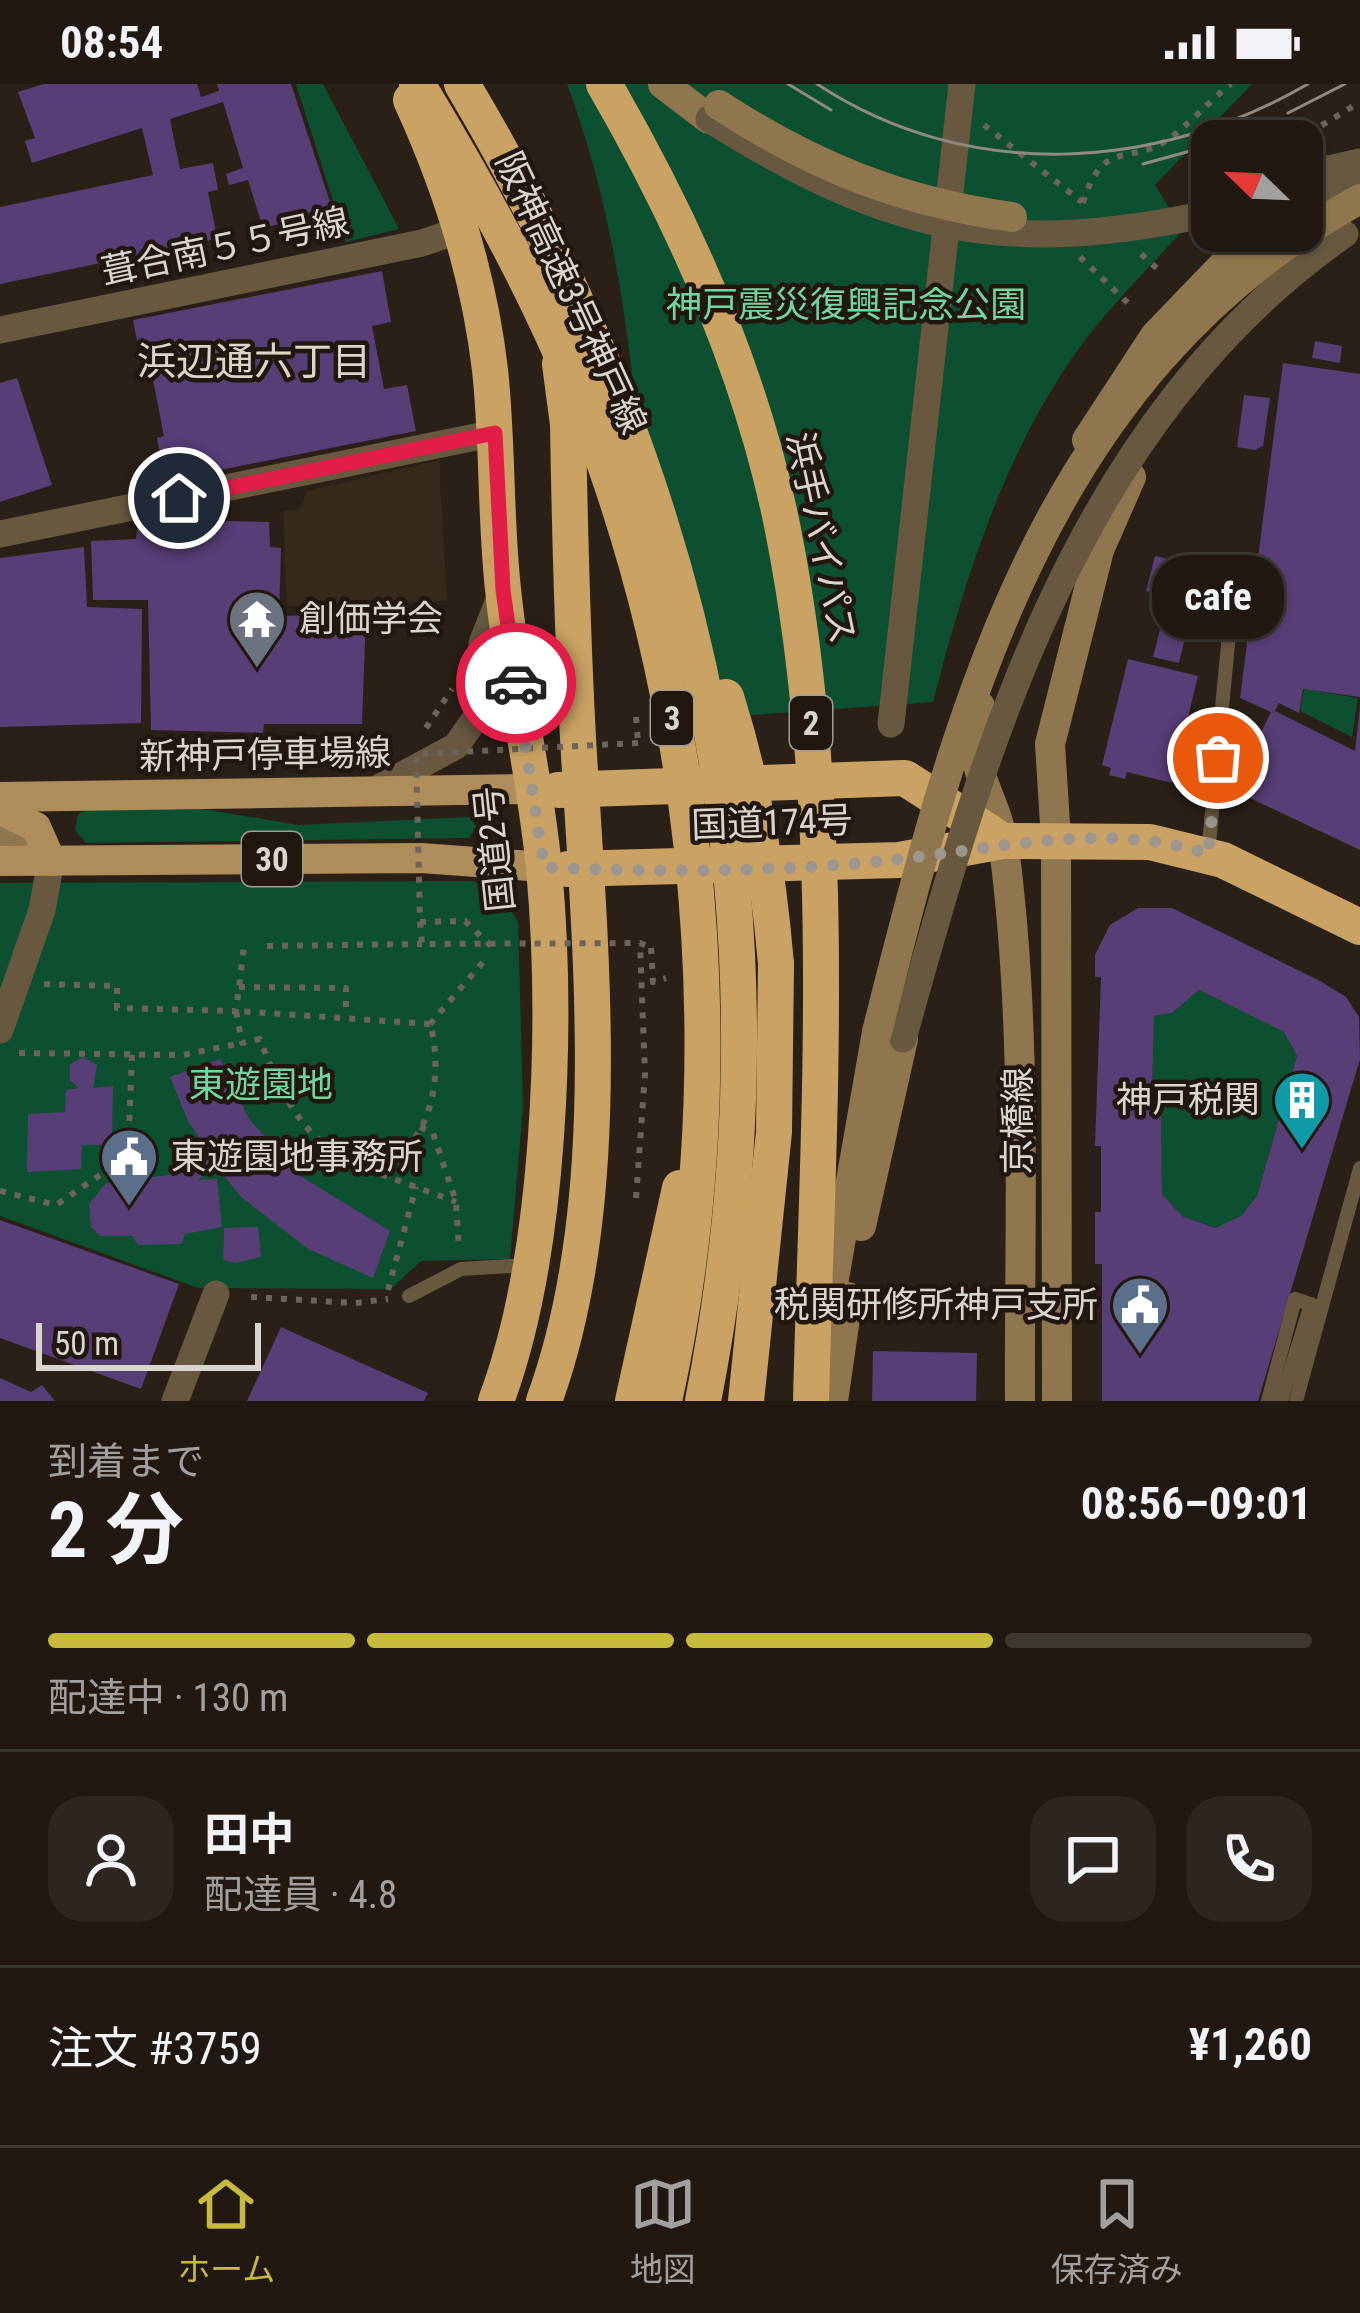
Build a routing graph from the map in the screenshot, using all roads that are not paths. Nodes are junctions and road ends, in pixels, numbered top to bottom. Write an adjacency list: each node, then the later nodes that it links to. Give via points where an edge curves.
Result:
1 (400, 84): 21 (highway, 国道2号)
2 (417, 84): 44 (highway, 阪神高速3号神戸線 / 3, bridge, via 513,252 609,475 670,704 692,857)
3 (464, 84): 28 (highway, 阪神高速3号神戸線 / 3, bridge, via 593,333); 31 (highway, via 500,151 554,318 568,424)
4 (604, 84): 59 (highway, 浜手バイパス / 2, bridge, via 694,254 744,388 782,526 806,667 822,945)
5 (620, 84): 59 (highway, 浜手バイパス / 2, via 705,251 755,384 795,524 819,666 835,942)
6 (663, 84): 9 (street)
7 (692, 84): 18 (street, bridge, via 762,133 859,182)
8 (961, 94): 29 (street)
9 (709, 119): 19 (street, bridge, via 852,197 960,228 1070,238)
10 (1360, 153): 13 (street)
11 (1360, 162): 12 (street, bridge)
12 (1323, 170)
13 (1323, 179)
14 (1360, 181): 15 (street)
15 (1323, 189)
16 (1191, 199): 18 (street, via 1067,220)
17 (1360, 199): 59 (street, bridge, via 1262,263 1141,380 1106,422 1019,578 969,705 901,937 859,1123)
18 (1012, 217)
19 (1191, 217)
20 (1360, 222): 37 (street, 京橋線, via 1320,247 1205,365 1127,484 1099,550 1050,744); 46 (street, bridge, via 1291,271 1214,344 1106,494 992,751)
21 (463, 229): 23 (street, 葺合南５５号線); 24 (highway, 国道2号)
22 (1234, 252): 36 (street, 京橋線, via 1116,390 1028,570 977,713 972,757)
23 (0, 329)
24 (495, 433): 25 (street); 27 (highway, 国道2号)
25 (0, 534)
26 (1234, 581): 38 (lane)
27 (503, 590): 30 (highway, 国道2号); 32 (street, via 482,644 475,719 456,746)
28 (685, 593): 57 (highway, 阪神高速3号神戸線 / 3, bridge, via 730,858 740,1020 731,1223); 58 (highway, 3, bridge, via 745,758 767,863 776,964 774,1132)
29 (890, 724)
30 (532, 789): 31 (highway, 国道174号); 32 (main road, 新神戸停車場線 / 30); 41 (highway, 国道2号)
31 (581, 791): 36 (highway, 国道174号, via 904,778); 42 (highway)
32 (369, 793): 33 (main road, 新神戸停車場線 / 30)
33 (0, 797)
34 (0, 810): 40 (main road, via 36,827)
35 (0, 837): 40 (street)
36 (1003, 841): 37 (highway, 国道174号); 42 (highway, 国道174号, via 899,860); 61 (street, 京橋線, via 1018,990)
37 (1056, 841): 38 (highway, 国道174号, via 1150,842); 62 (street, 京橋線)
38 (1208, 854): 43 (highway, 国道174号)
39 (0, 861): 40 (main road, 30)
40 (44, 861): 41 (main road, 30, via 422,858); 45 (street, via 42,910)
41 (544, 867): 42 (highway, 国道174号); 48 (highway, 国道2号, via 547,1102)
42 (590, 870): 54 (highway, via 589,1127 578,1277)
43 (1360, 927)
44 (682, 961): 55 (highway, 3, bridge, via 676,1214); 56 (highway, 阪神高速3号神戸線 / 3, bridge, via 698,1176)
45 (0, 1030)
46 (903, 1039): 60 (street)
47 (1360, 1168): 51 (lane)
48 (527, 1265): 50 (lane, via 461,1268); 53 (highway, 国道2号)
49 (216, 1294): 52 (street)
50 (410, 1296)
51 (1315, 1305): 63 (lane, via 1295,1299); 64 (lane); 65 (lane)
52 (175, 1401)
53 (496, 1401)
54 (544, 1401)
55 (633, 1401)
56 (664, 1401)
57 (703, 1401)
58 (746, 1401)
59 (816, 1401)
60 (833, 1401)
61 (1020, 1401)
62 (1058, 1401)
63 (1268, 1401)
64 (1280, 1401)
65 (1296, 1401)

